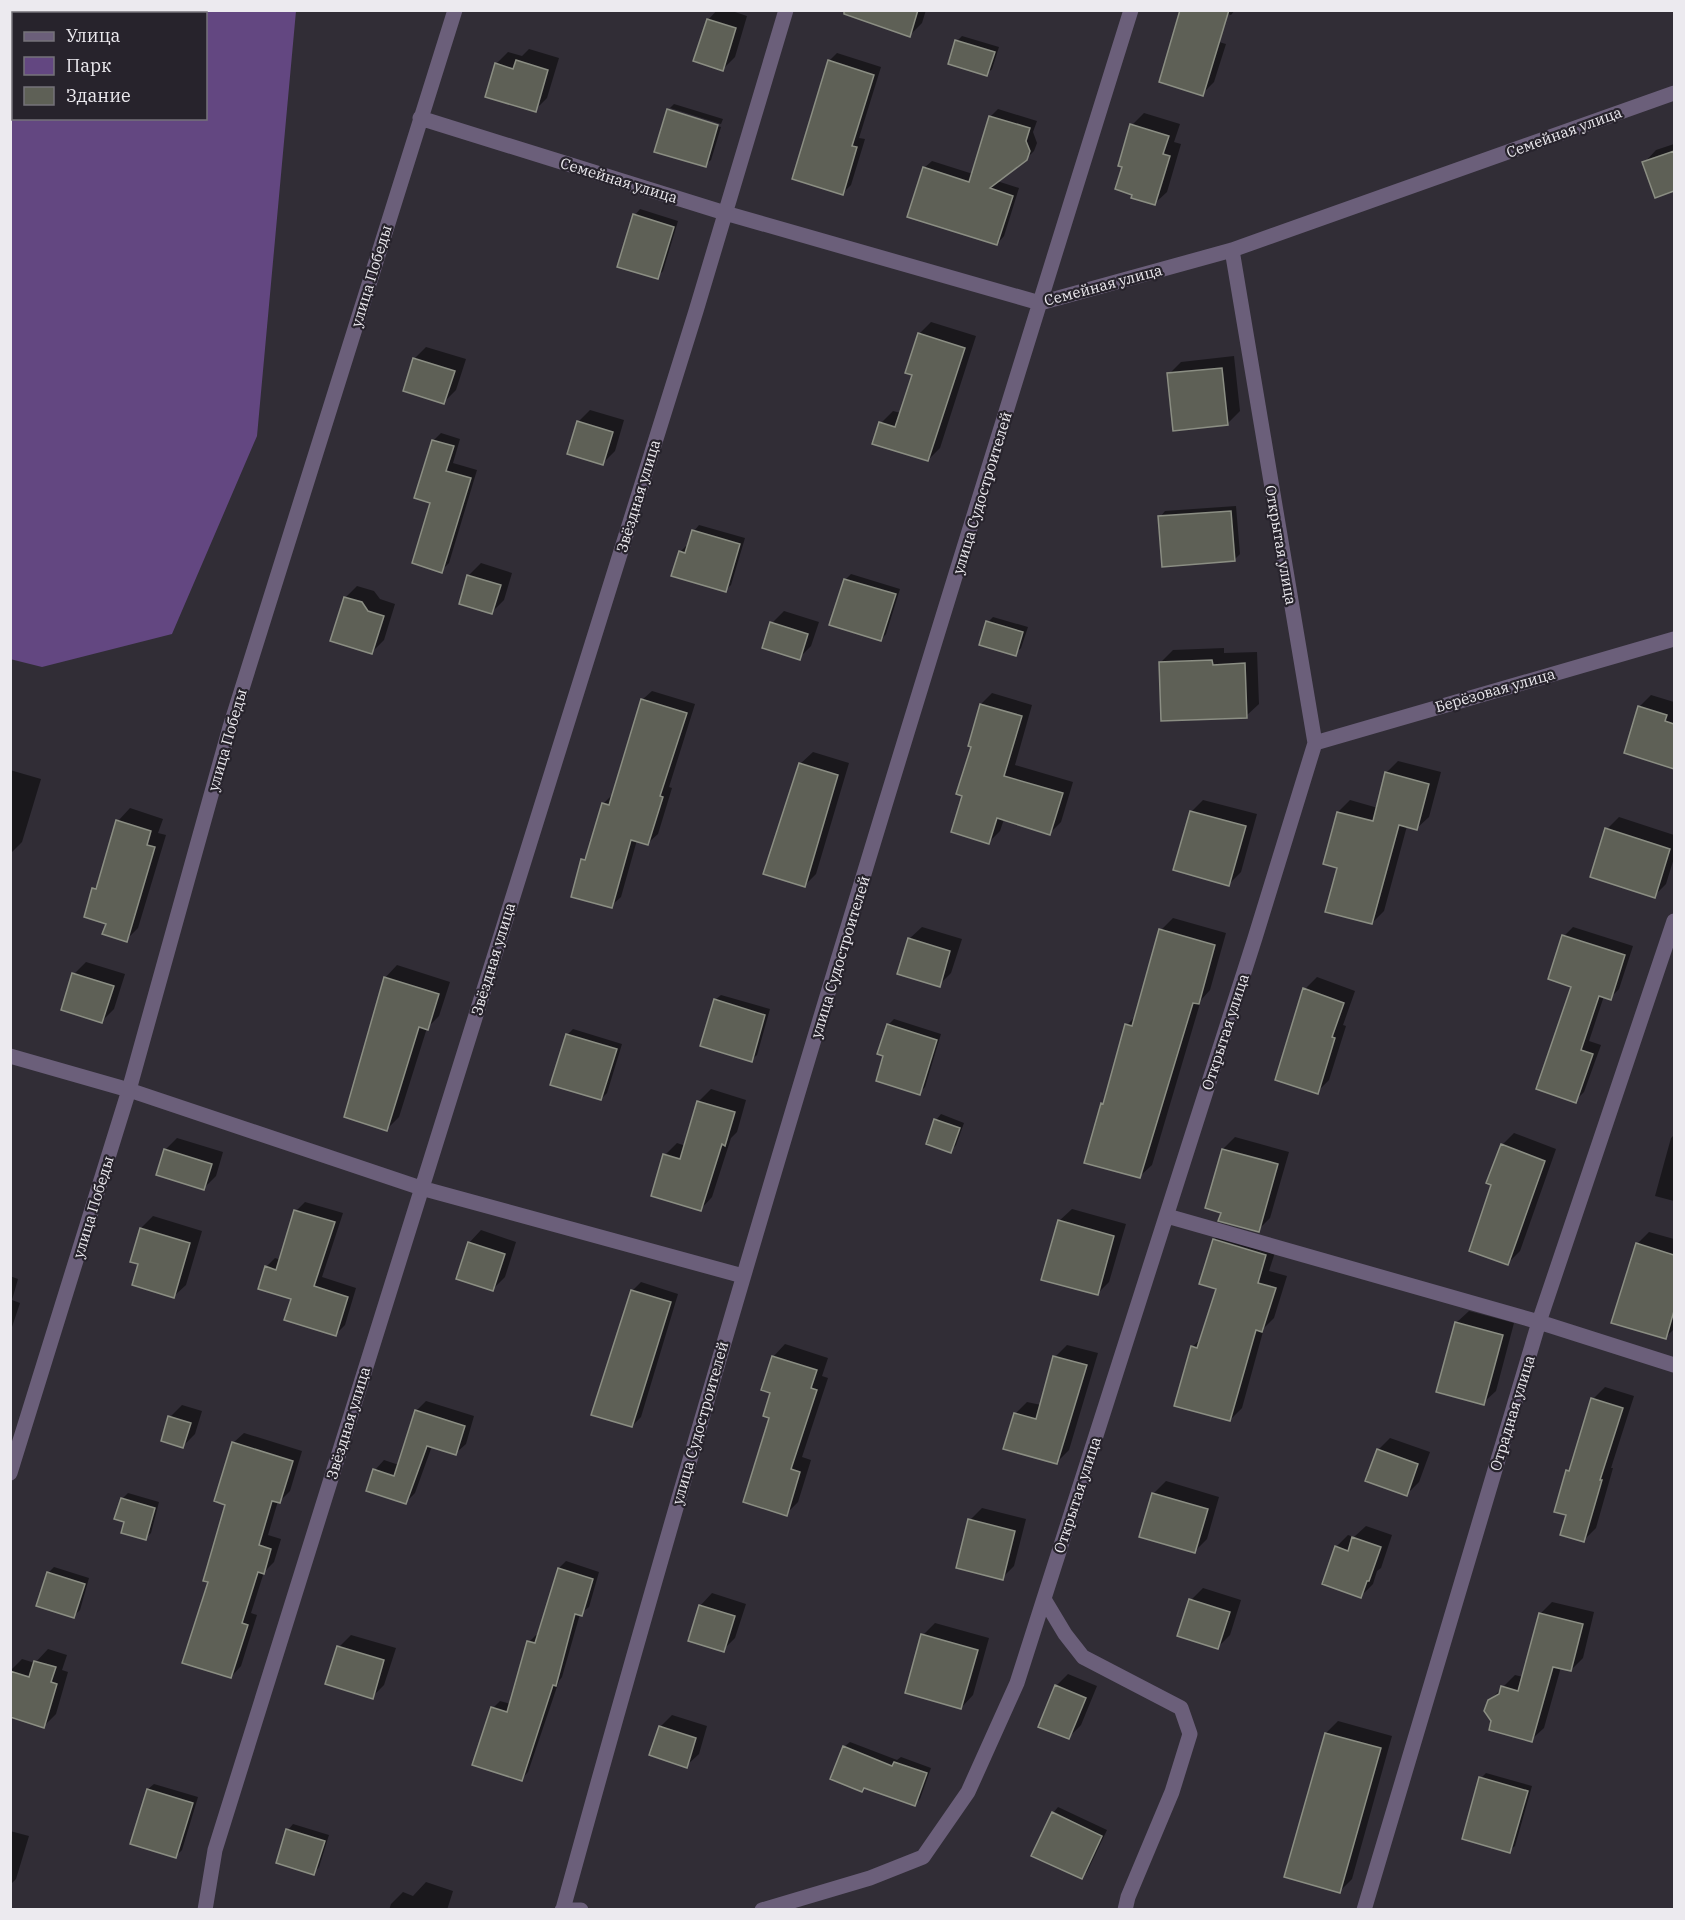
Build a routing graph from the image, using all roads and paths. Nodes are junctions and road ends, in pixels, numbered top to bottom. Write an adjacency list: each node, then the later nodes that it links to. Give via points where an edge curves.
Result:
1 (455, 10): 5 (street, улица Победы)
2 (786, 10): 6 (street, Звёздная улица)
3 (1131, 10): 8 (street, улица Судостроителей)
4 (1674, 93): 7 (street, Семейная улица)
5 (420, 118): 6 (street, Семейная улица); 13 (street, улица Победы, via 230,727)
6 (725, 213): 8 (street, Семейная улица); 14 (street, Звёздная улица)
7 (1232, 250): 8 (street, Семейная улица); 10 (street, Открытая улица)
8 (1040, 303): 16 (street, улица Судостроителей)
9 (1674, 639): 10 (street, Берёзовая улица)
10 (1315, 743): 15 (street, Открытая улица)
11 (1674, 921): 17 (street, Отрадная улица)
12 (10, 1056): 13 (street)
13 (129, 1090): 14 (street); 19 (street, улица Победы)
14 (421, 1188): 16 (street); 22 (street, Звёздная улица, via 219,1839)
15 (1167, 1216): 17 (street); 20 (street, Открытая улица)
16 (742, 1276): 21 (street, улица Судостроителей)
17 (1539, 1322): 18 (street); 26 (street, Отрадная улица)
18 (1674, 1365)
19 (10, 1473)
20 (1044, 1599): 24 (street, Открытая улица, via 1017,1683 968,1792 924,1857 870,1878); 25 (street, via 1083,1657 1181,1708 1190,1734 1172,1792)
21 (562, 1909): 23 (street)
22 (205, 1910)
23 (580, 1910)
24 (762, 1910)
25 (1125, 1910)
26 (1364, 1910)

